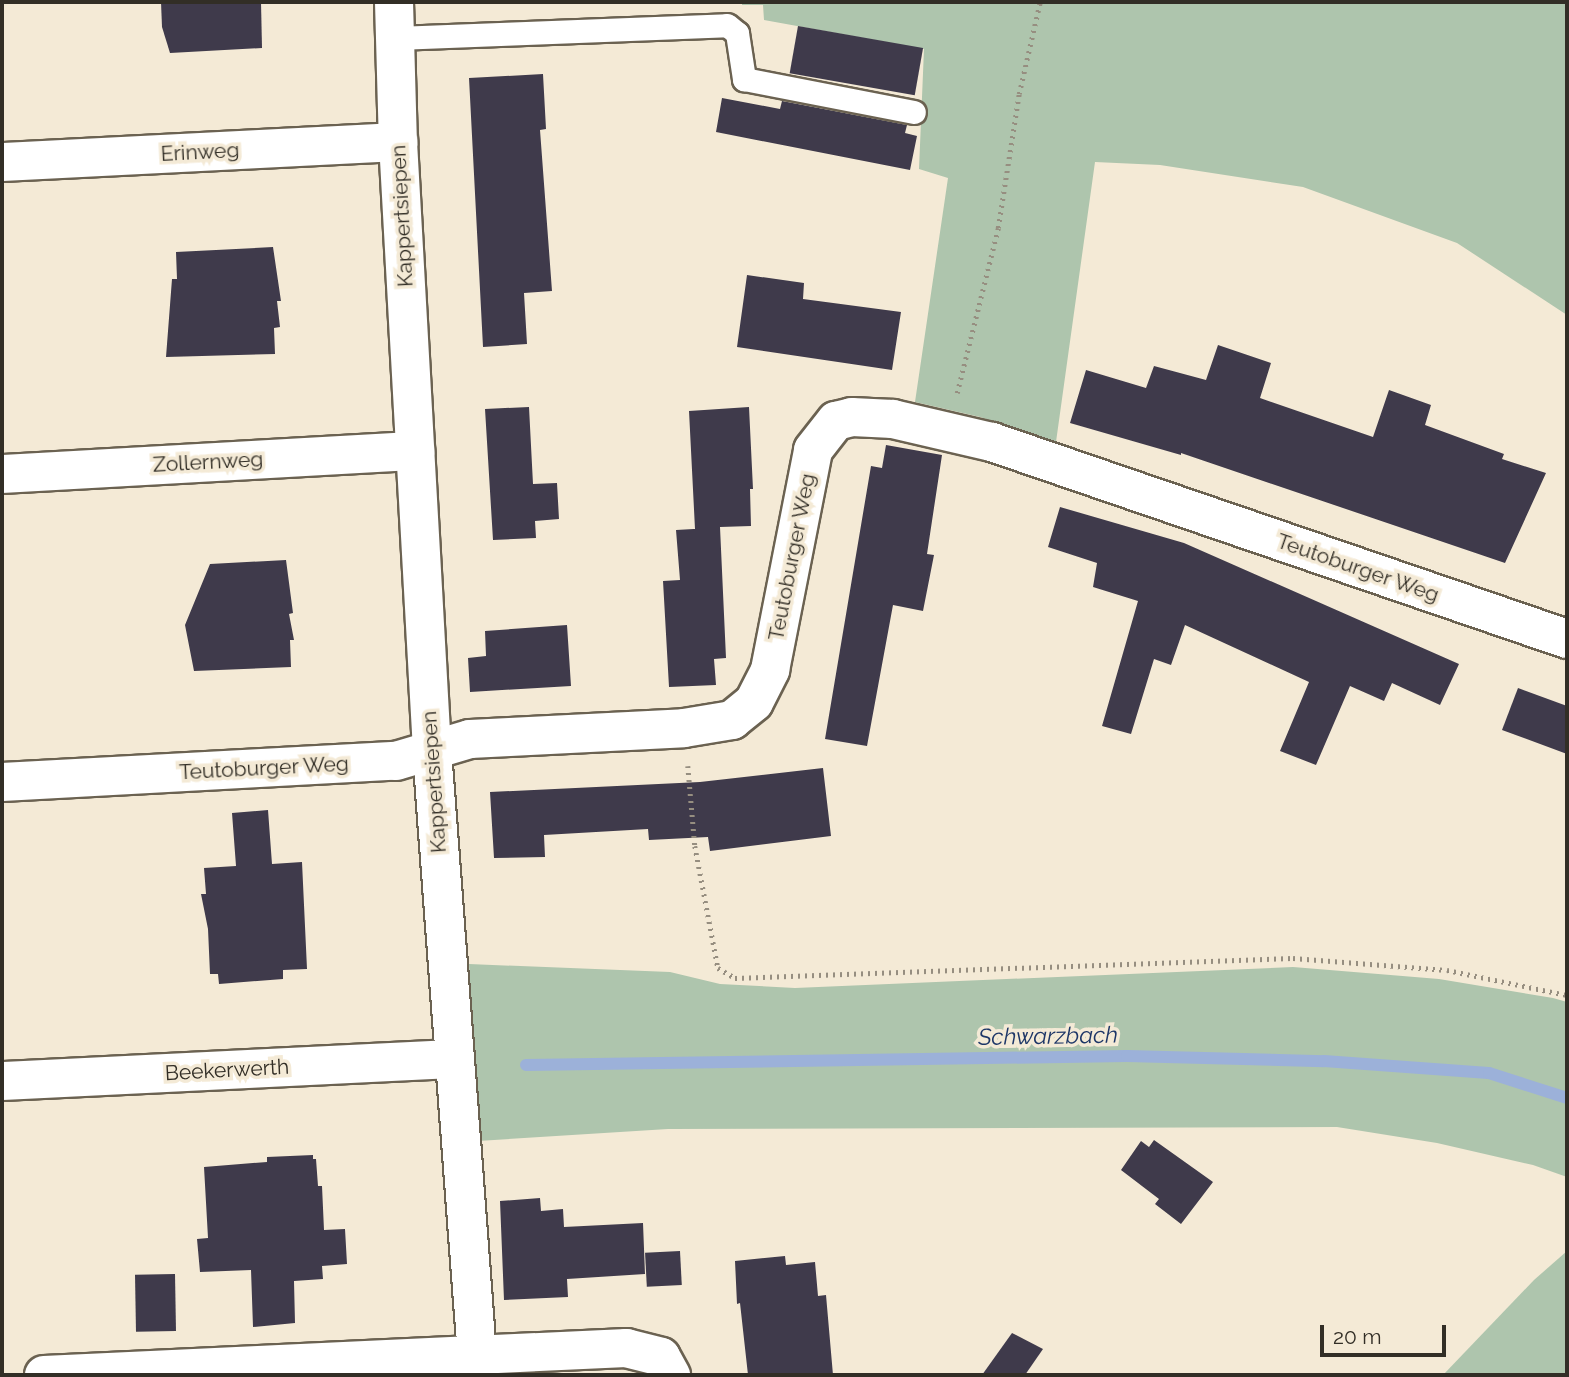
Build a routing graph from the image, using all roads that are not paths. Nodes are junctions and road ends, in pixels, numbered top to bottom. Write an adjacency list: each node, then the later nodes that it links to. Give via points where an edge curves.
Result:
1 (395, 20): 2 (lane, via 727,24 737,33 744,79); 3 (street, Kappertsiepen)
2 (914, 112)
3 (398, 142): 4 (street, Erinweg); 5 (street, Kappertsiepen)
4 (2, 162)
5 (415, 451): 6 (street, Zollernweg); 8 (street, Kappertsiepen)
6 (2, 474)
7 (1567, 639): 8 (street, Teutoburger Weg, via 1053,462 948,431 867,417 836,421 813,450 770,670 754,702 732,720 684,728 470,739)
8 (432, 751): 9 (street, Teutoburger Weg, via 396,761); 10 (street, Kappertsiepen)
9 (2, 782)
10 (453, 1059): 11 (street, Beekerwerth); 12 (street, Kappertsiepen)
11 (2, 1081)
12 (477, 1355): 13 (street); 14 (street, via 626,1348 661,1357)
13 (44, 1375)
14 (671, 1375)

